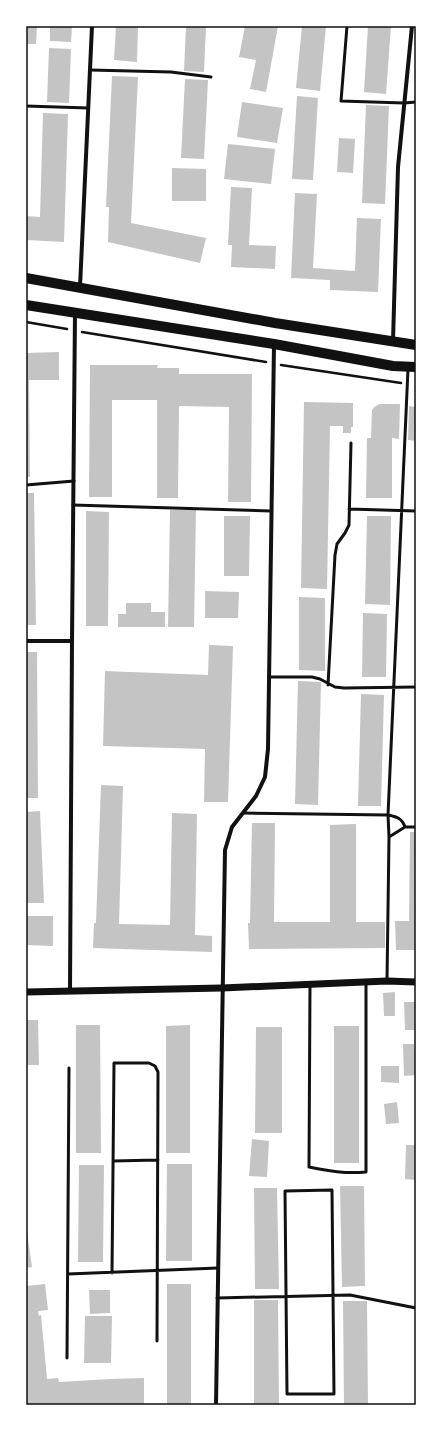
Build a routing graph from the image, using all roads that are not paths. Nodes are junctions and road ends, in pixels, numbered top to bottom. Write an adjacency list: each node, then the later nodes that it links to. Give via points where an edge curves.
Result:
1 (92, 26): 4 (street)
2 (347, 26): 7 (lane, via 341,101)
3 (412, 26): 7 (street)
4 (90, 70): 5 (lane, via 172,72); 9 (street)
5 (211, 77)
6 (416, 102): 7 (lane)
7 (404, 103): 14 (street, via 398,167)
8 (26, 106): 9 (lane)
9 (88, 108): 11 (street)
10 (26, 278): 11 (main road)
11 (80, 288): 14 (main road)
12 (26, 304): 13 (main road)
13 (76, 313): 15 (main road); 19 (street)
14 (393, 342): 16 (main road)
15 (274, 344): 17 (main road, via 393,366); 24 (street)
16 (416, 345)
17 (412, 367): 23 (lane, via 408,384)
18 (351, 443): 22 (lane)
19 (74, 481): 20 (lane); 21 (street)
20 (26, 485)
21 (73, 505): 24 (lane); 27 (street)
22 (349, 509): 23 (lane); 29 (lane, via 349,525 337,544 335,555)
23 (402, 510): 25 (lane); 30 (lane)
24 (272, 511): 28 (street)
25 (416, 511)
26 (26, 641): 27 (street)
27 (72, 641): 42 (street)
28 (269, 677): 29 (lane, via 312,677); 32 (street, via 265,777 256,796)
29 (328, 685): 30 (lane, via 344,688)
30 (394, 687): 31 (lane); 33 (lane)
31 (416, 687)
32 (243, 813): 33 (lane); 41 (street, via 232,827 225,850)
33 (388, 815): 34 (lane, via 398,817); 36 (lane)
34 (405, 827): 35 (lane); 36 (lane)
35 (416, 827)
36 (388, 837): 38 (lane)
37 (366, 982): 38 (street); 40 (street); 40 (lane, via 366,1172 351,1173 309,1167)
38 (387, 982): 39 (street)
39 (416, 982)
40 (310, 985): 41 (street)
41 (222, 988): 42 (street); 47 (street)
42 (70, 991): 43 (street)
43 (26, 992)
44 (69, 1068): 50 (lane)
45 (158, 1160): 46 (lane); 46 (lane, via 158,1072 155,1066 149,1063 114,1063); 48 (lane)
46 (113, 1161): 49 (lane)
47 (218, 1268): 48 (lane); 53 (street)
48 (158, 1271): 49 (lane); 55 (lane)
49 (112, 1272): 50 (lane)
50 (68, 1274): 56 (lane)
51 (333, 1294): 52 (lane); 52 (lane, via 334,1394 287,1394); 52 (lane, via 332,1190 285,1191); 54 (lane, via 350,1294)
52 (286, 1295): 53 (lane)
53 (217, 1298): 57 (street)
54 (416, 1308)
55 (157, 1341)
56 (67, 1358)
57 (216, 1405)

